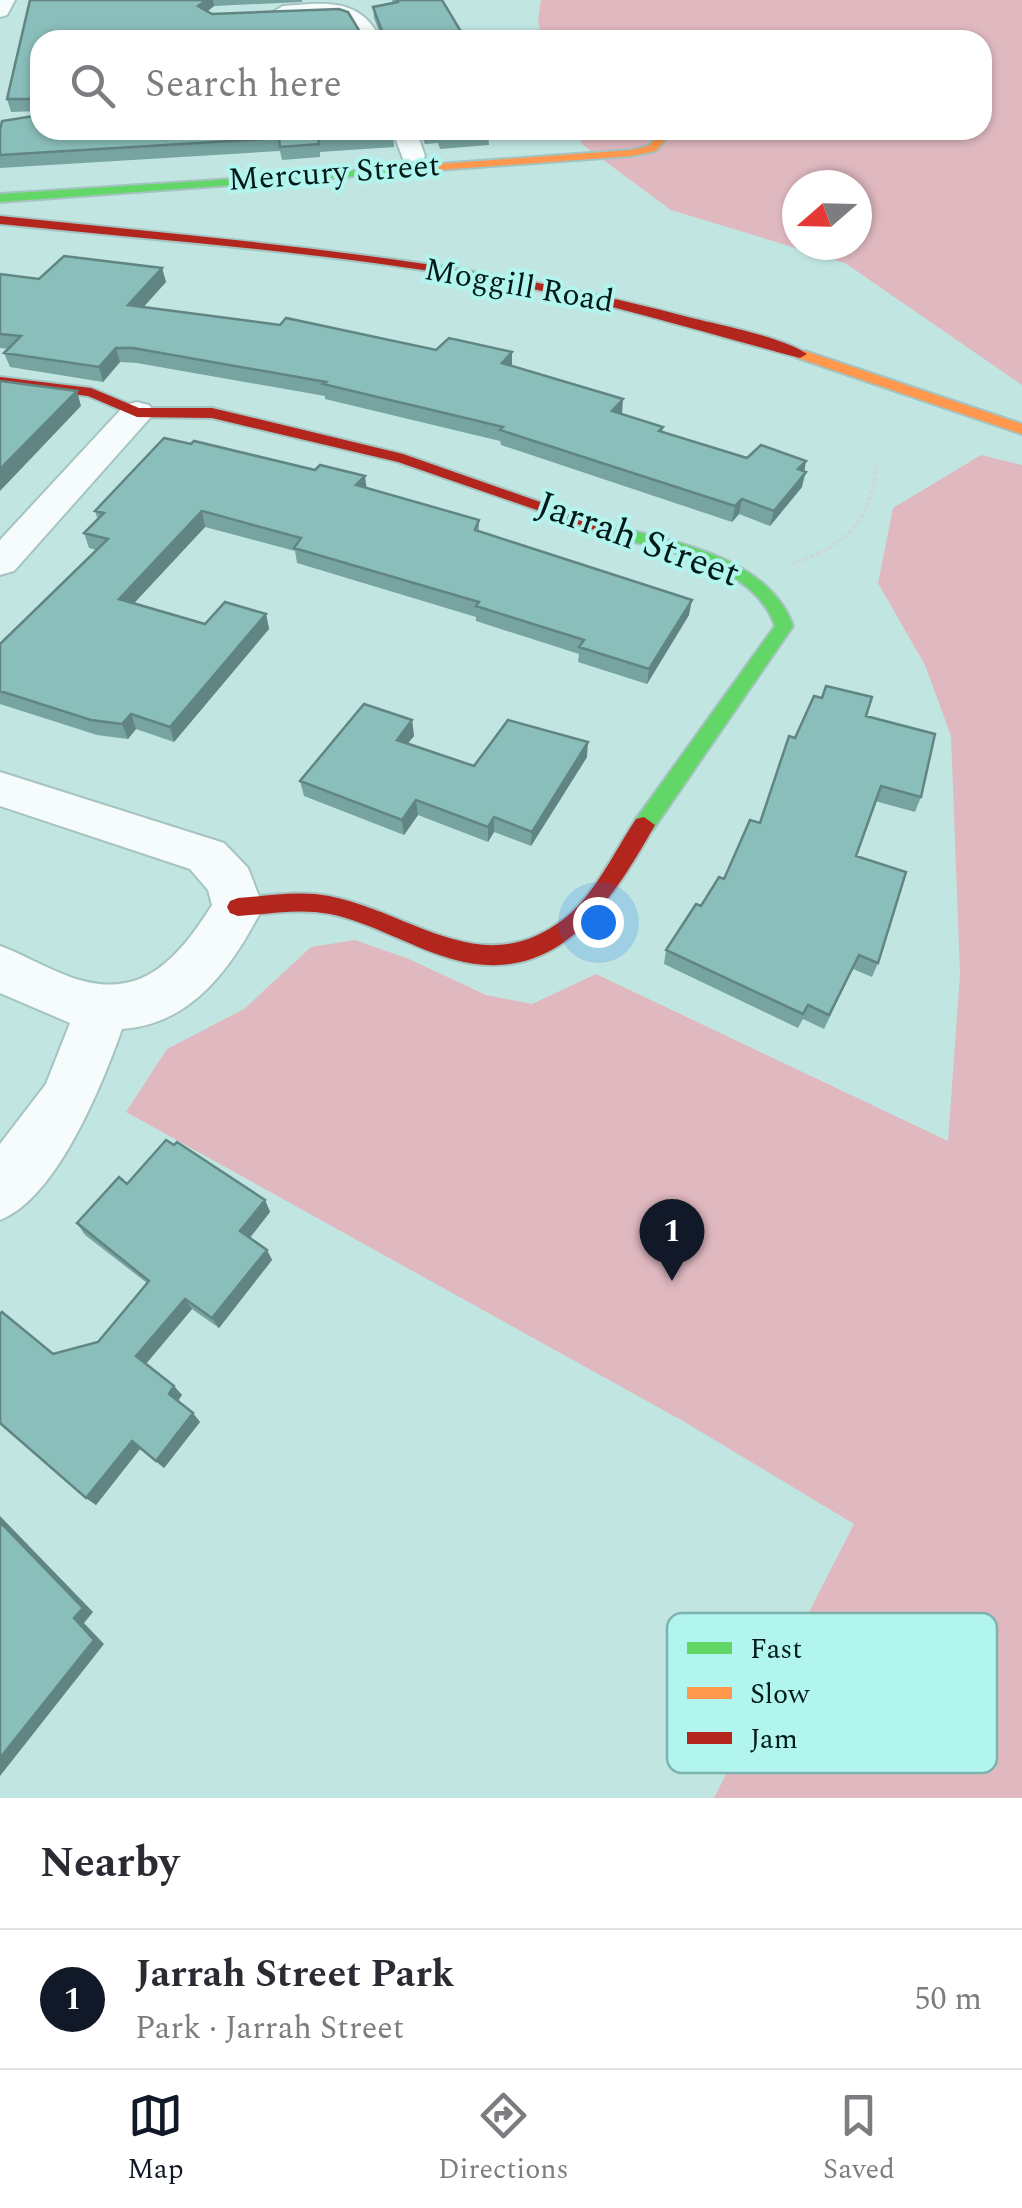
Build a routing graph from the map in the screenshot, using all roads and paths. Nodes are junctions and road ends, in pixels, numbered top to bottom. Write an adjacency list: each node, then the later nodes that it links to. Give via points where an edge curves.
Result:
1 (4, 0): 2 (street)
2 (0, 11)
3 (264, 13): 4 (street, via 353,13)
4 (368, 30)
5 (407, 140): 7 (street)
6 (660, 140): 8 (street, Mercury Street, via 652,150 632,152)
7 (412, 156)
8 (0, 198)
9 (0, 220): 12 (street, Moggill Road, via 534,286 756,341)
10 (0, 381): 11 (street, Jarrah Street, via 92,392)
11 (138, 412): 14 (street); 15 (street, Jarrah Street, via 212,413 403,459)
12 (1022, 429)
13 (876, 465): 15 (path, via 876,491 864,519 836,550)
14 (0, 562)
15 (752, 579): 17 (street, Jarrah Street, via 782,608 784,626 575,923 547,945 514,959 478,960 329,904)
16 (0, 789): 17 (street, via 206,856 232,882)
17 (238, 908): 19 (street, via 186,981 145,1005)
18 (0, 968): 19 (street, via 59,1000)
19 (102, 1011): 20 (street, via 68,1100)
20 (0, 1192)

